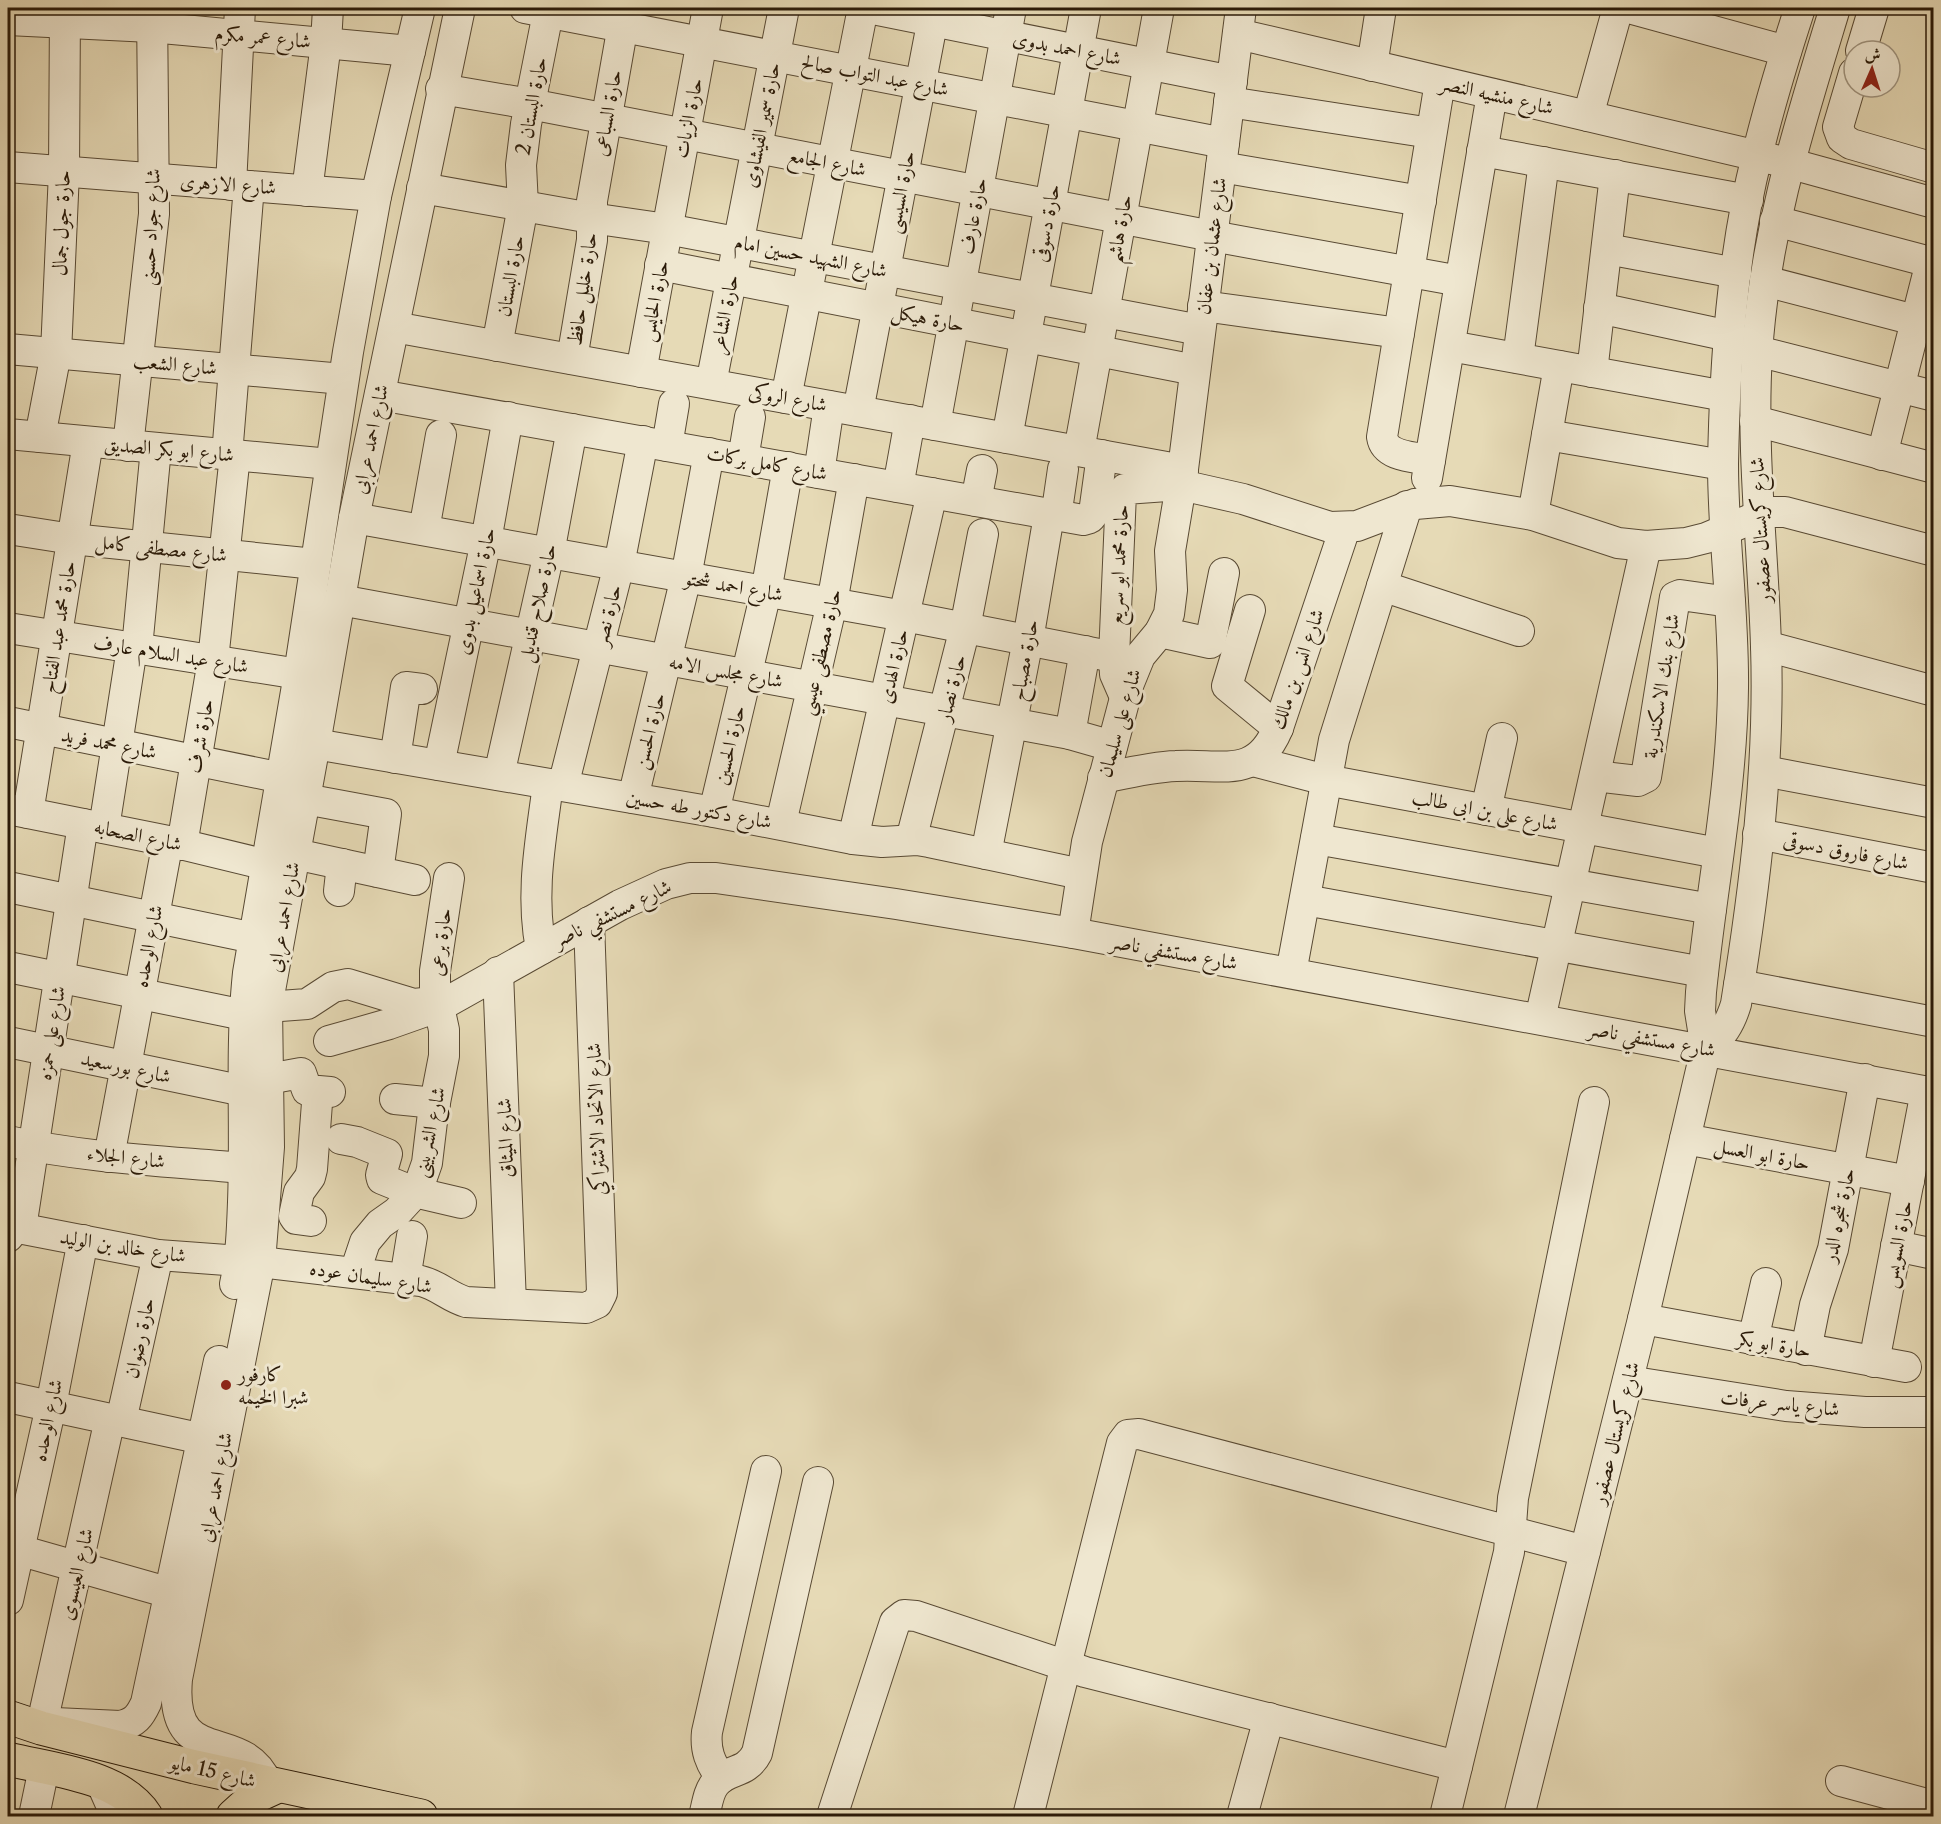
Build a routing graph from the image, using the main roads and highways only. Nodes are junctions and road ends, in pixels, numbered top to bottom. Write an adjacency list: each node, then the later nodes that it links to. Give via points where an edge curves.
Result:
1 (8, 1717): 3 (main road, شارع 15 مايو)
2 (8, 1759): 4 (main road, via 101,1782 122,1793)
3 (273, 1785): 5 (main road); 6 (main road, شارع 15 مايو)
4 (146, 1816)
5 (233, 1816)
6 (421, 1816)

